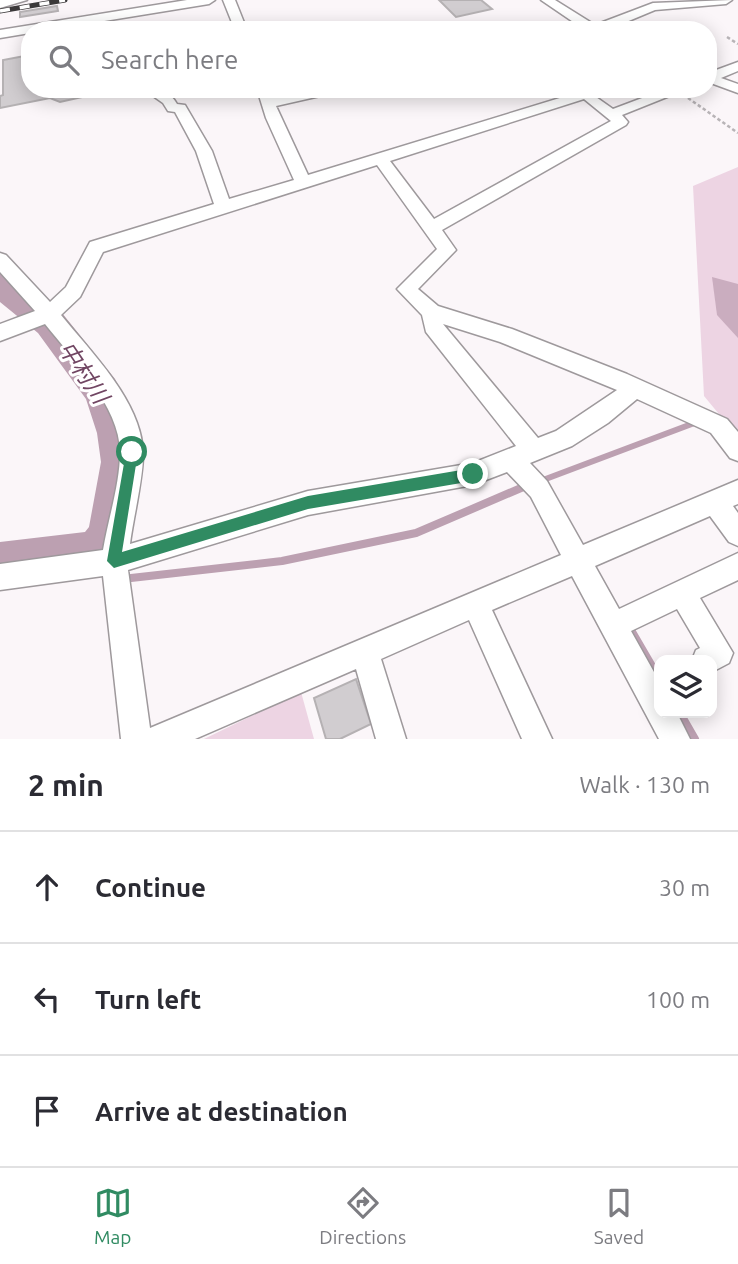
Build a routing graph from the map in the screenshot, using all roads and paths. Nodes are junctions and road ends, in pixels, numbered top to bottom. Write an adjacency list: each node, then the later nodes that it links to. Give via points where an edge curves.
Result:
1 (21, 0): 7 (street)
2 (100, 0): 9 (street)
3 (209, 0): 9 (street)
4 (229, 0): 12 (street)
5 (547, 0): 13 (street)
6 (725, 0): 8 (street); 14 (street, via 653,7)
7 (0, 4)
8 (738, 9)
9 (95, 18): 10 (street); 11 (street)
10 (77, 21)
11 (97, 21)
12 (237, 21)
13 (580, 21)
14 (617, 21)
15 (21, 30): 16 (street)
16 (0, 34)
17 (727, 37): 18 (path)
18 (738, 44)
19 (738, 66): 20 (street)
20 (717, 75)
21 (717, 81): 22 (street)
22 (738, 89)
23 (165, 98): 33 (street, via 173,108 180,108 204,151)
24 (268, 98): 32 (street)
25 (573, 98): 31 (street)
26 (591, 98): 29 (street)
27 (656, 98): 29 (street)
28 (689, 98): 30 (path)
29 (612, 114): 34 (street, via 621,122)
30 (738, 133)
31 (380, 158): 32 (street); 34 (street)
32 (303, 182): 33 (street)
33 (223, 206): 37 (street, via 96,247 73,292)
34 (431, 228): 36 (street, via 447,250 406,289)
35 (0, 260): 37 (street)
36 (431, 312): 39 (street, via 505,335); 41 (street, via 433,326)
37 (41, 318): 38 (street); 45 (street, via 108,389 122,416 132,452)
38 (0, 333)
39 (635, 388): 40 (street, via 719,426); 41 (street, via 564,439)
40 (738, 450)
41 (523, 456): 45 (street, via 473,474 308,503); 46 (street)
42 (738, 492): 43 (street)
43 (715, 503): 44 (street); 46 (street)
44 (738, 533)
45 (114, 561): 48 (street); 56 (street)
46 (577, 561): 50 (street); 51 (street)
47 (738, 566): 49 (street)
48 (0, 577)
49 (682, 593): 51 (street); 53 (street, via 719,653)
50 (476, 605): 52 (street); 59 (street)
51 (612, 626): 54 (street)
52 (365, 652): 57 (street); 58 (street)
53 (715, 655)
54 (654, 696)
55 (666, 718): 60 (street)
56 (135, 739)
57 (160, 739)
58 (391, 739)
59 (537, 739)
60 (676, 739)

